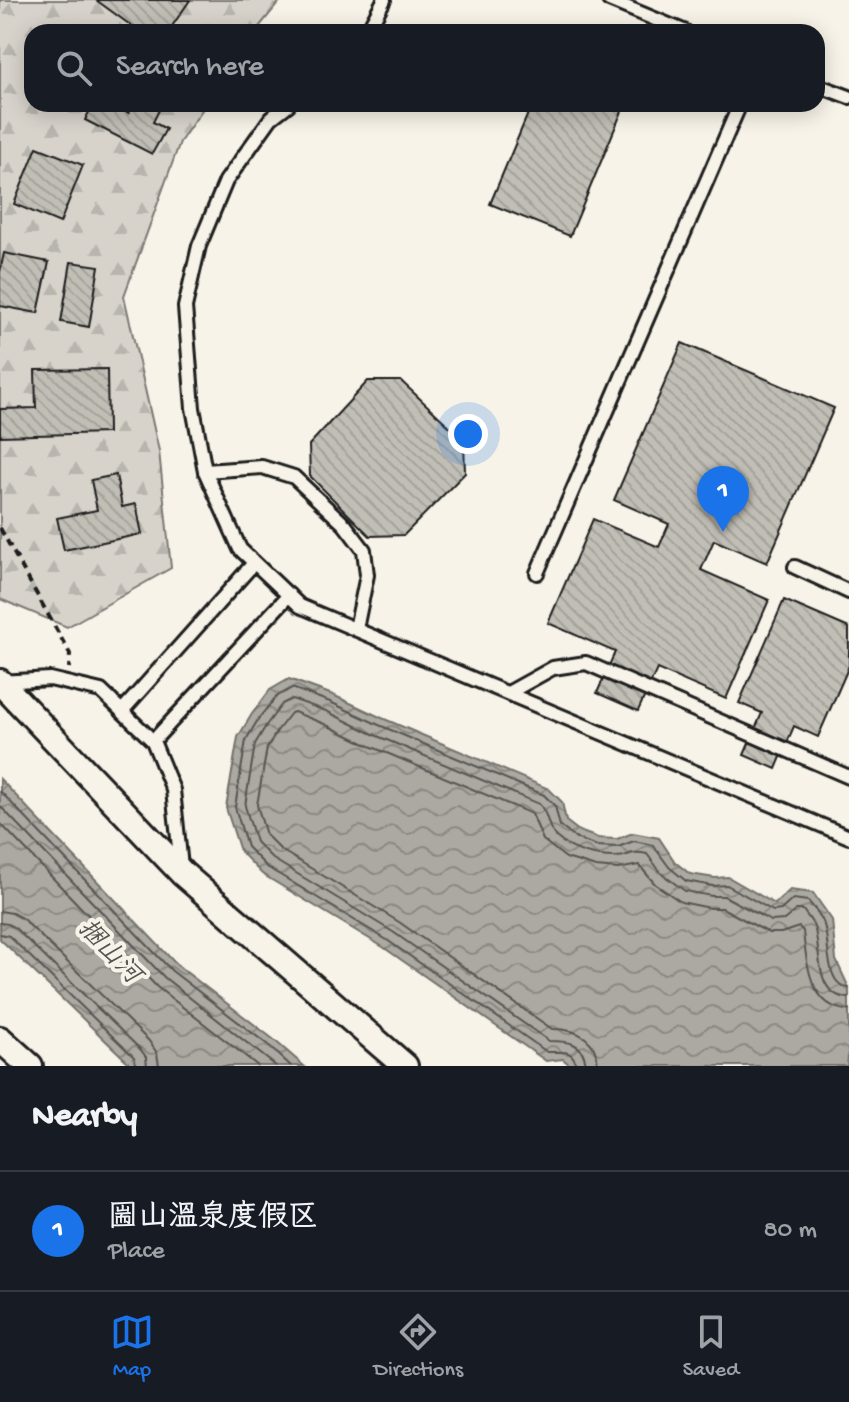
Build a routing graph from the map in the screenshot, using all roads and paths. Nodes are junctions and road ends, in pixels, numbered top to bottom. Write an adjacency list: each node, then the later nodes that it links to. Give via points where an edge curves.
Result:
1 (384, 0): 3 (lane)
2 (609, 0): 4 (lane)
3 (371, 24)
4 (667, 24)
5 (825, 88): 6 (lane)
6 (849, 97)
7 (279, 112): 9 (lane, via 226,181 199,246 185,307 193,408)
8 (737, 112): 13 (lane)
9 (205, 471): 11 (lane, via 240,549); 16 (lane, via 262,467 294,477 345,525 364,550 367,575)
10 (0, 528): 18 (path, via 70,654)
11 (254, 563): 15 (lane); 20 (lane)
12 (795, 567): 14 (lane)
13 (537, 573)
14 (849, 592)
15 (289, 595): 16 (lane, via 300,606); 21 (lane)
16 (356, 629): 19 (lane)
17 (0, 682): 18 (lane); 24 (street)
18 (68, 683): 20 (lane, via 101,691)
19 (508, 693): 22 (lane, via 553,668 586,663); 23 (lane)
20 (122, 711): 21 (lane)
21 (153, 741): 24 (lane, via 173,790)
22 (849, 777)
23 (849, 837)
24 (183, 874): 27 (street)
25 (0, 1039): 26 (street)
26 (30, 1066)
27 (405, 1066)

